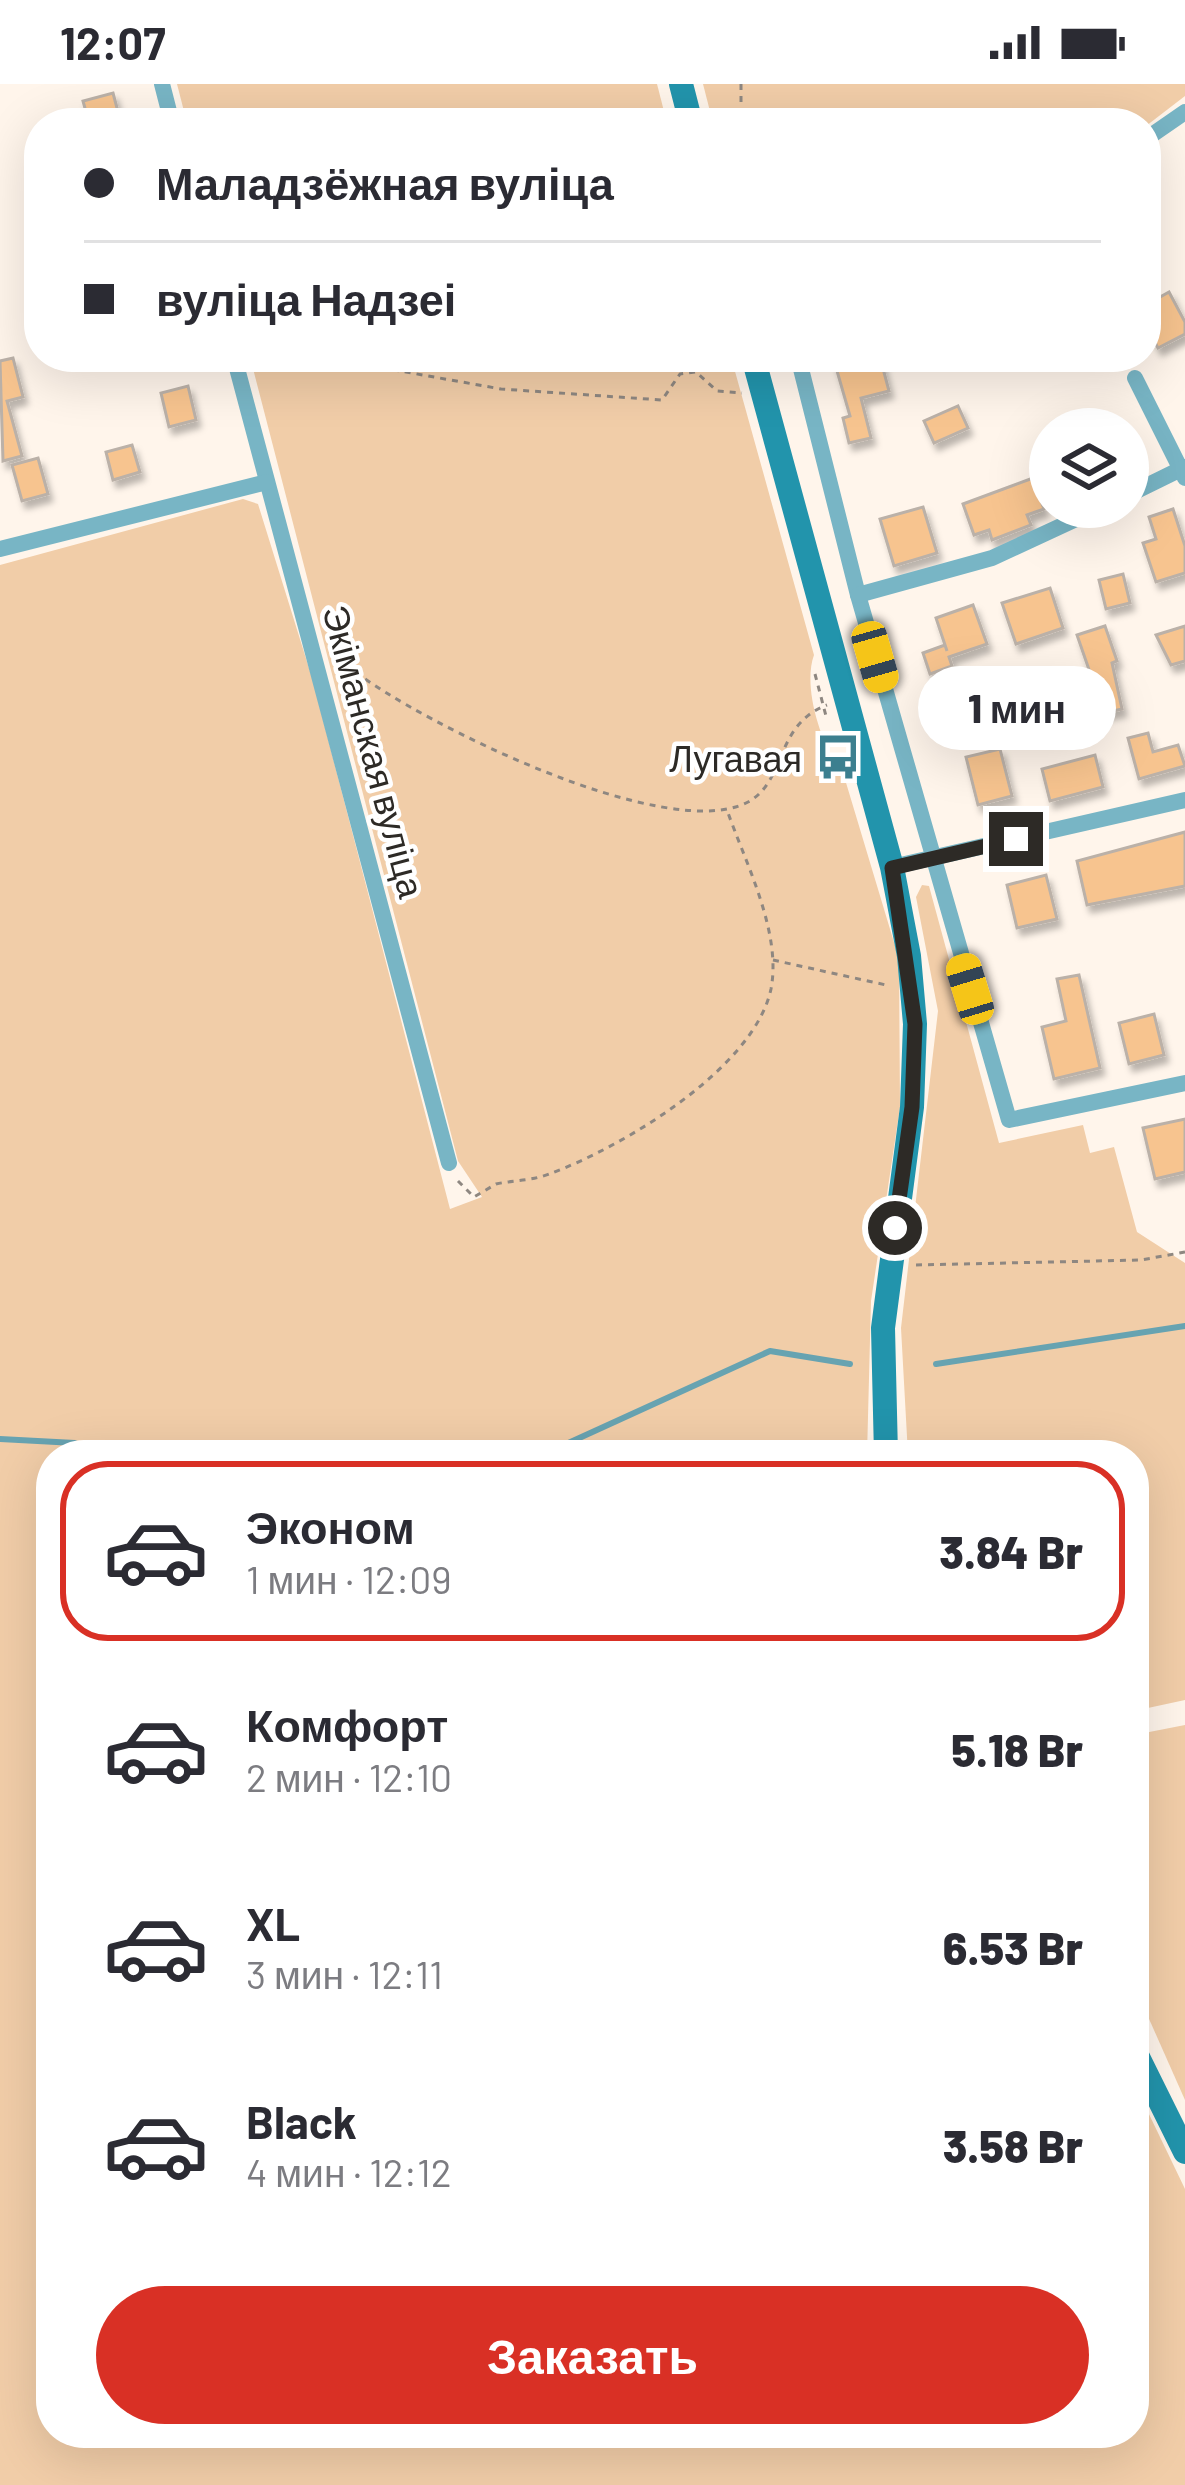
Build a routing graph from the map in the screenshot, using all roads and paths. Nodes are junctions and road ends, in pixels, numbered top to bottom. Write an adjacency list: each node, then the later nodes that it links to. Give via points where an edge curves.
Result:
1 (238, 372): 10 (street, Экіманская вуліца)
2 (406, 372): 3 (path, via 501,389 662,400 680,374)
3 (696, 372)
4 (696, 372): 8 (path, via 717,391)
5 (757, 372): 8 (main road)
6 (802, 372): 14 (street)
7 (1135, 378): 9 (street)
8 (763, 394): 16 (main road)
9 (1184, 472): 11 (street)
10 (266, 482): 13 (street); 15 (street, Экіманская вуліца)
11 (1149, 486)
12 (1057, 528): 14 (street, via 992,558)
13 (0, 549)
14 (857, 595): 19 (street)
15 (302, 605): 18 (path, via 346,632 354,671 469,738 609,796); 24 (street, Экіманская вуліца)
16 (846, 700): 18 (path, via 808,712 757,796); 20 (main road)
17 (1185, 800): 19 (street)
18 (727, 810): 21 (path)
19 (932, 859): 20 (street); 23 (street, via 1010,1120)
20 (892, 868): 22 (main road)
21 (771, 960): 22 (path); 24 (path, via 771,988 742,1044 708,1081 635,1129 586,1159 496,1184 483,1196 461,1189)
22 (912, 988): 26 (main road, via 912,1107)
23 (1185, 1083)
24 (449, 1163)
25 (1185, 1252): 26 (path, via 1141,1260)
26 (891, 1265): 27 (main road, via 883,1328)
27 (886, 1440)
28 (1149, 2079): 29 (main road)
29 (1185, 2152)

